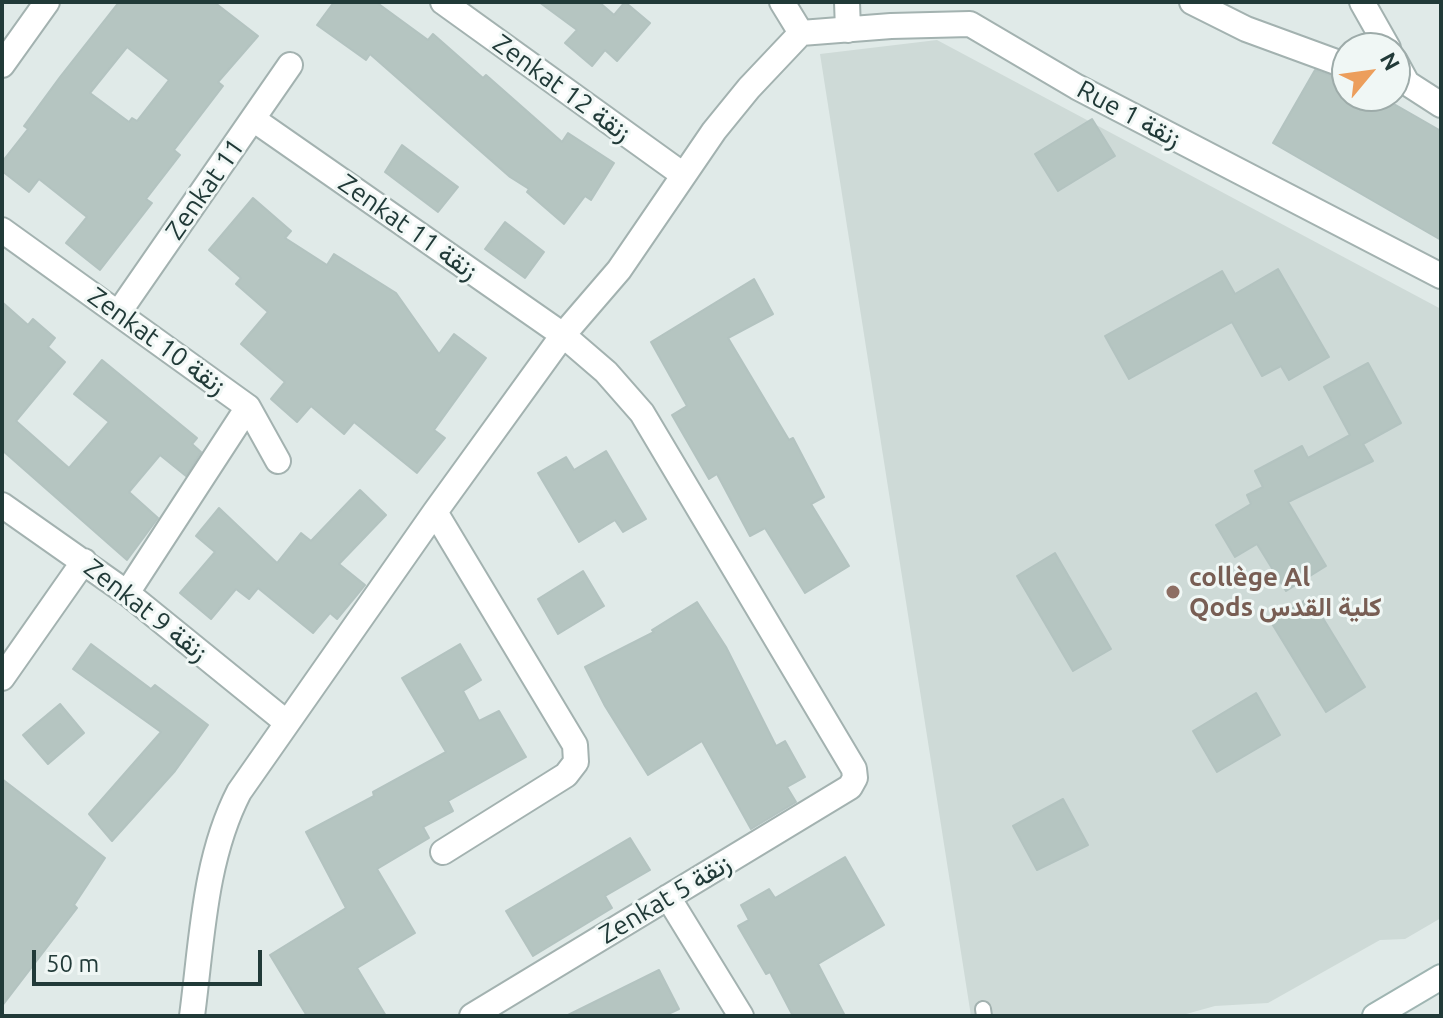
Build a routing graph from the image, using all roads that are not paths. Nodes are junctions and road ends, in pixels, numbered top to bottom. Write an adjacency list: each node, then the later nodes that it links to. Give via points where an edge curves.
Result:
1 (47, 2): 12 (street)
2 (443, 2): 17 (street, Zenkat 12 زنقة)
3 (782, 2): 10 (street)
4 (847, 2): 8 (street)
5 (1192, 2): 11 (street, via 1246,29)
6 (1362, 2): 9 (street)
7 (971, 13): 8 (street, Rue 1 زنقة); 19 (street, Rue 1 زنقة, via 1077,87)
8 (848, 30): 10 (street, Rue 1 زنقة)
9 (1379, 32)
10 (801, 33): 17 (street, via 749,88)
11 (1331, 60)
12 (2, 65)
13 (290, 65): 16 (street, Zenkat 11)
14 (1411, 88): 15 (street)
15 (1441, 105)
16 (253, 119): 20 (street, Zenkat 11); 21 (street, Zenkat 11 زنقة)
17 (682, 174): 21 (street, via 619,270)
18 (2, 230): 20 (street, Zenkat 10 زنقة)
19 (1441, 276)
20 (119, 312): 22 (street, Zenkat 10 زنقة)
21 (563, 335): 25 (street); 30 (street, Zenkat 11 زنقة, via 642,413)
22 (248, 407): 23 (street); 27 (street, Zenkat 10 زنقة)
23 (278, 461)
24 (2, 505): 26 (street, Zenkat 9 زنقة)
25 (435, 512): 29 (street); 31 (street, via 575,745 576,762 566,775)
26 (84, 561): 27 (street, Zenkat 9 زنقة); 28 (street)
27 (127, 593): 29 (street, Zenkat 9 زنقة)
28 (2, 678)
29 (286, 722): 34 (street, via 226,817 206,906)
30 (855, 778): 32 (street, Zenkat 5 زنقة, via 850,787)
31 (443, 852)
32 (668, 897): 35 (street, Zenkat 5 زنقة); 36 (street)
33 (1441, 977): 37 (street)
34 (192, 1016)
35 (472, 1016)
36 (741, 1016)
37 (1375, 1016)

